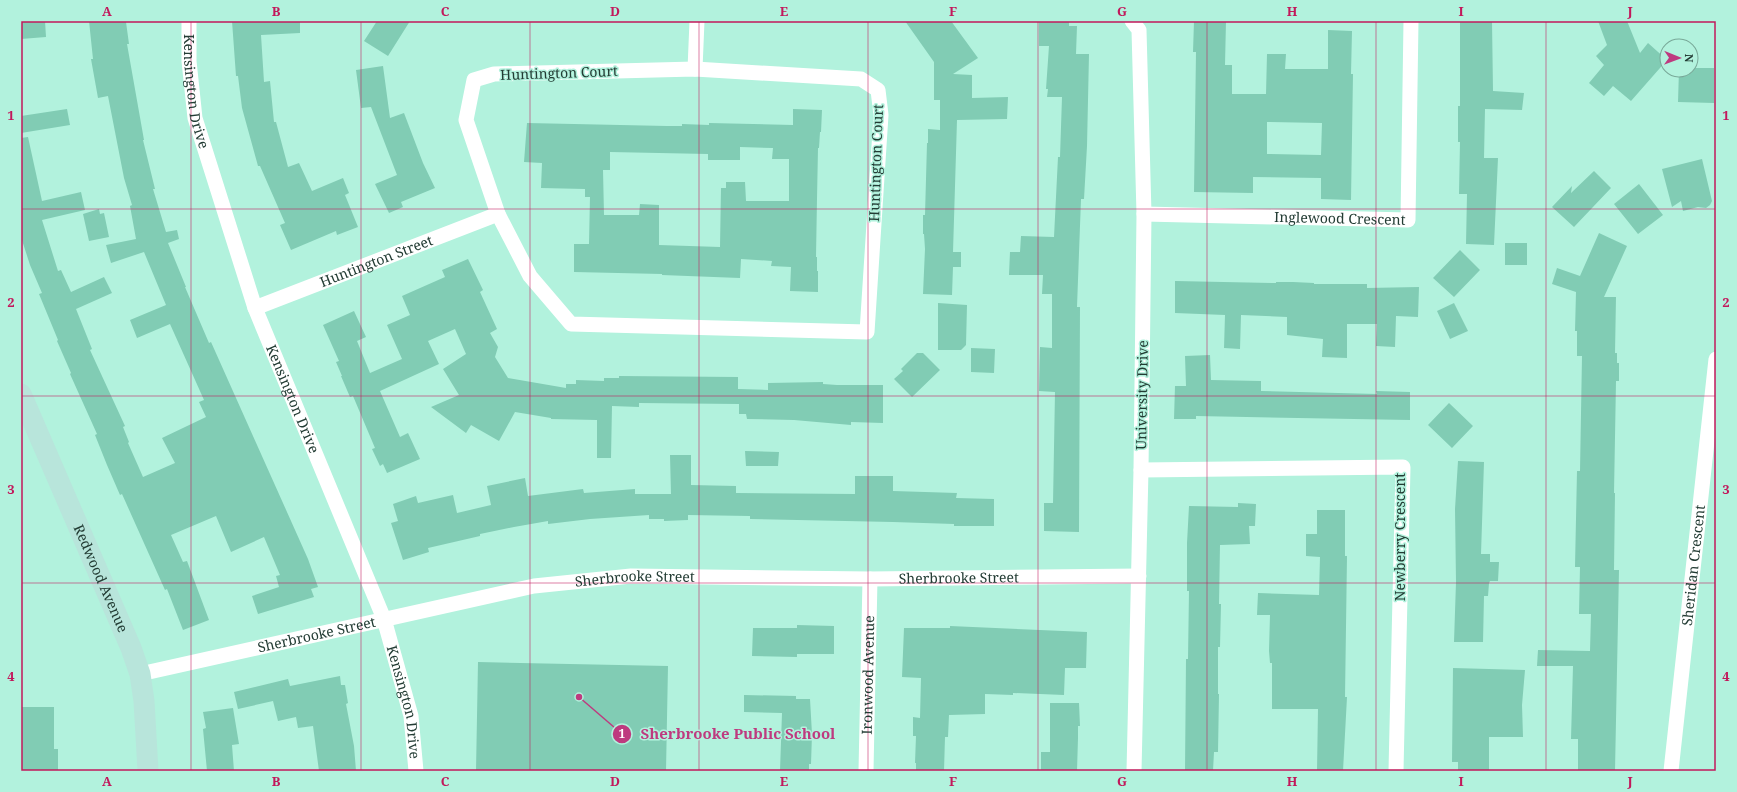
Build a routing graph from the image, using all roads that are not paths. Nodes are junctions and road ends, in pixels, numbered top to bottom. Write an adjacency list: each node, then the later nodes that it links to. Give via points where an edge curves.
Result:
1 (189, 21): 8 (street, Kensington Drive, via 189,61 195,118)
2 (696, 21): 5 (street)
3 (1132, 21): 7 (street, University Drive, via 1139,30)
4 (1410, 21): 7 (street, Inglewood Crescent, via 1408,220)
5 (695, 69): 6 (street, Huntington Court, via 494,74 474,80 466,120); 6 (street, Huntington Court, via 861,79 878,90 881,115 867,332 571,324 530,276)
6 (498, 214): 8 (street, Huntington Street)
7 (1144, 214): 11 (street, University Drive)
8 (255, 308): 14 (street, Kensington Drive)
9 (1716, 359): 21 (street, Sheridan Crescent)
10 (21, 394): 15 (street, Redwood Avenue)
11 (1141, 470): 12 (street, University Drive); 20 (street, Newberry Crescent, via 1403,467)
12 (1139, 576): 13 (street, Sherbrooke Street); 19 (street, University Drive)
13 (870, 579): 14 (street, Sherbrooke Street, via 631,576 534,586); 18 (street, Ironwood Avenue)
14 (384, 619): 15 (street, Sherbrooke Street); 17 (street, Kensington Drive, via 410,716)
15 (140, 674): 16 (street, Redwood Avenue)
16 (148, 771)
17 (416, 771)
18 (866, 771)
19 (1134, 771)
20 (1396, 771)
21 (1671, 771)

